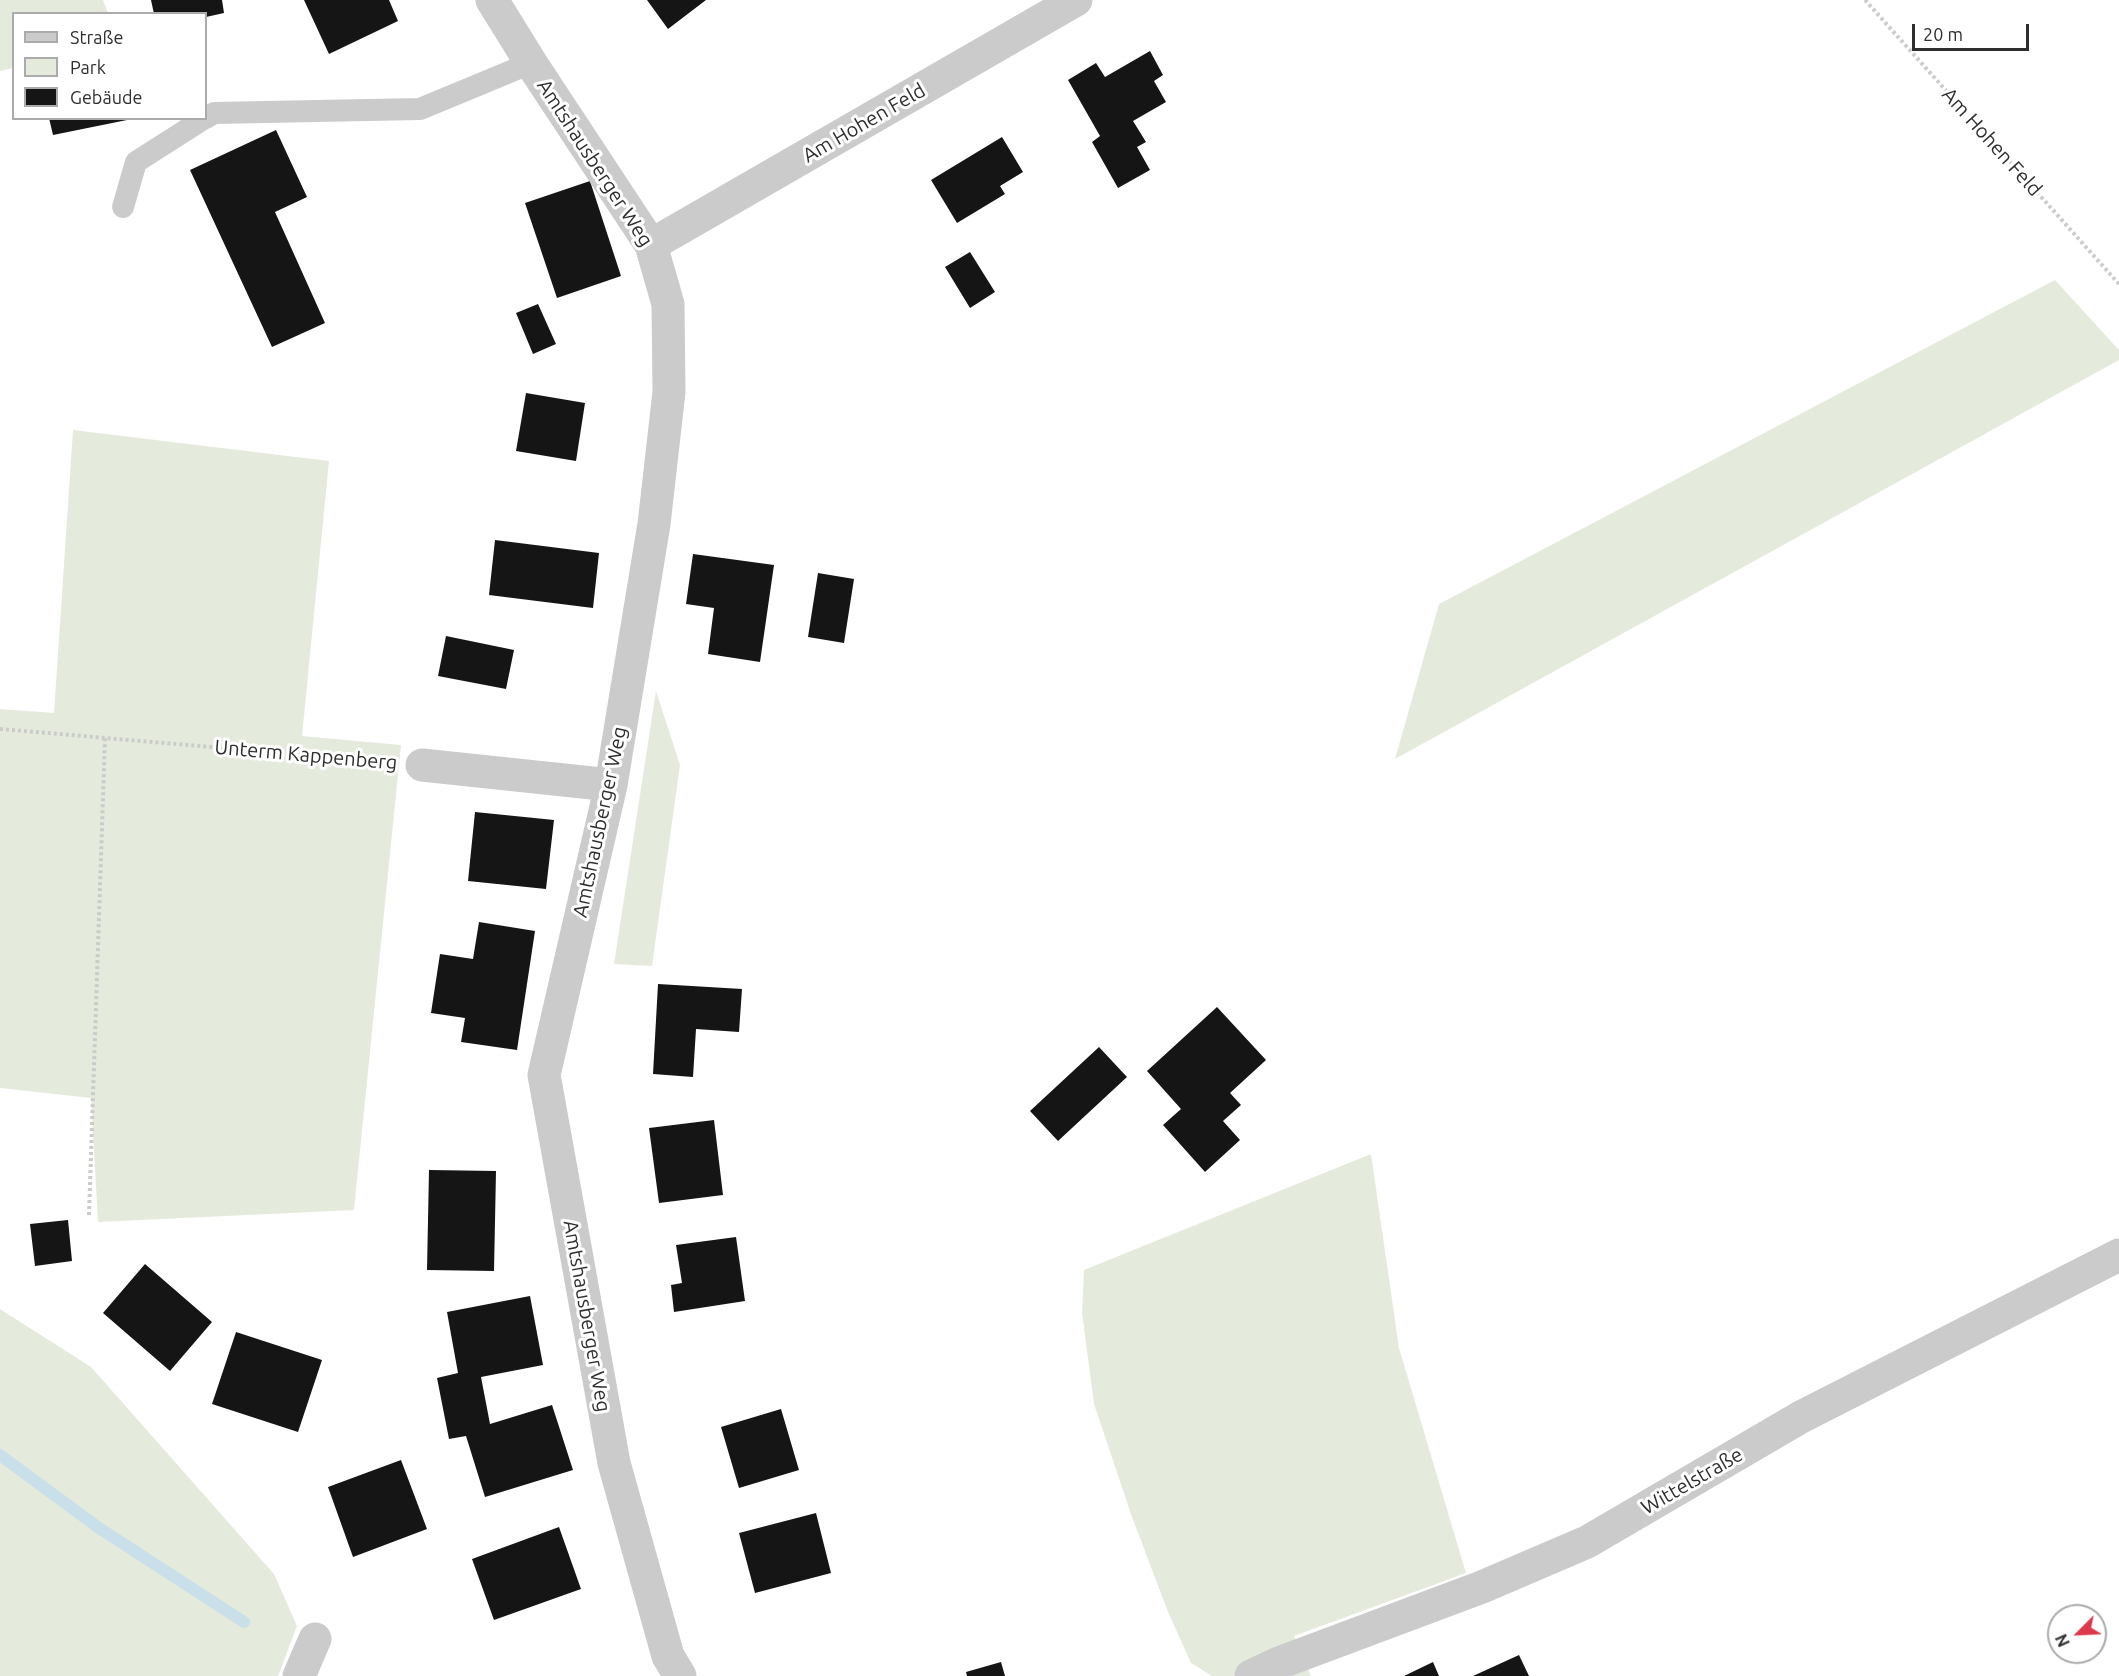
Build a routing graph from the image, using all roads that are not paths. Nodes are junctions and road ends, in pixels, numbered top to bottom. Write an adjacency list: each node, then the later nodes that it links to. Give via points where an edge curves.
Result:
1 (492, 0): 3 (street, Amtshausberger Weg)
2 (1076, 0): 7 (street, Am Hohen Feld)
3 (531, 63): 4 (lane, via 420,109 214,113); 7 (street, Amtshausberger Weg)
4 (207, 117)
5 (202, 120): 6 (lane, via 136,162)
6 (123, 207)
7 (651, 245): 9 (street, Amtshausberger Weg, via 668,304 669,392 654,524)
8 (422, 765): 9 (street, Unterm Kappenberg)
9 (611, 785): 14 (street, Amtshausberger Weg, via 544,1075 614,1463 668,1656)
10 (2119, 1255): 12 (street, Wittelstraße, via 1801,1417 1587,1542)
11 (315, 1639): 13 (street)
12 (1272, 1672)
13 (299, 1676)
14 (680, 1676)

